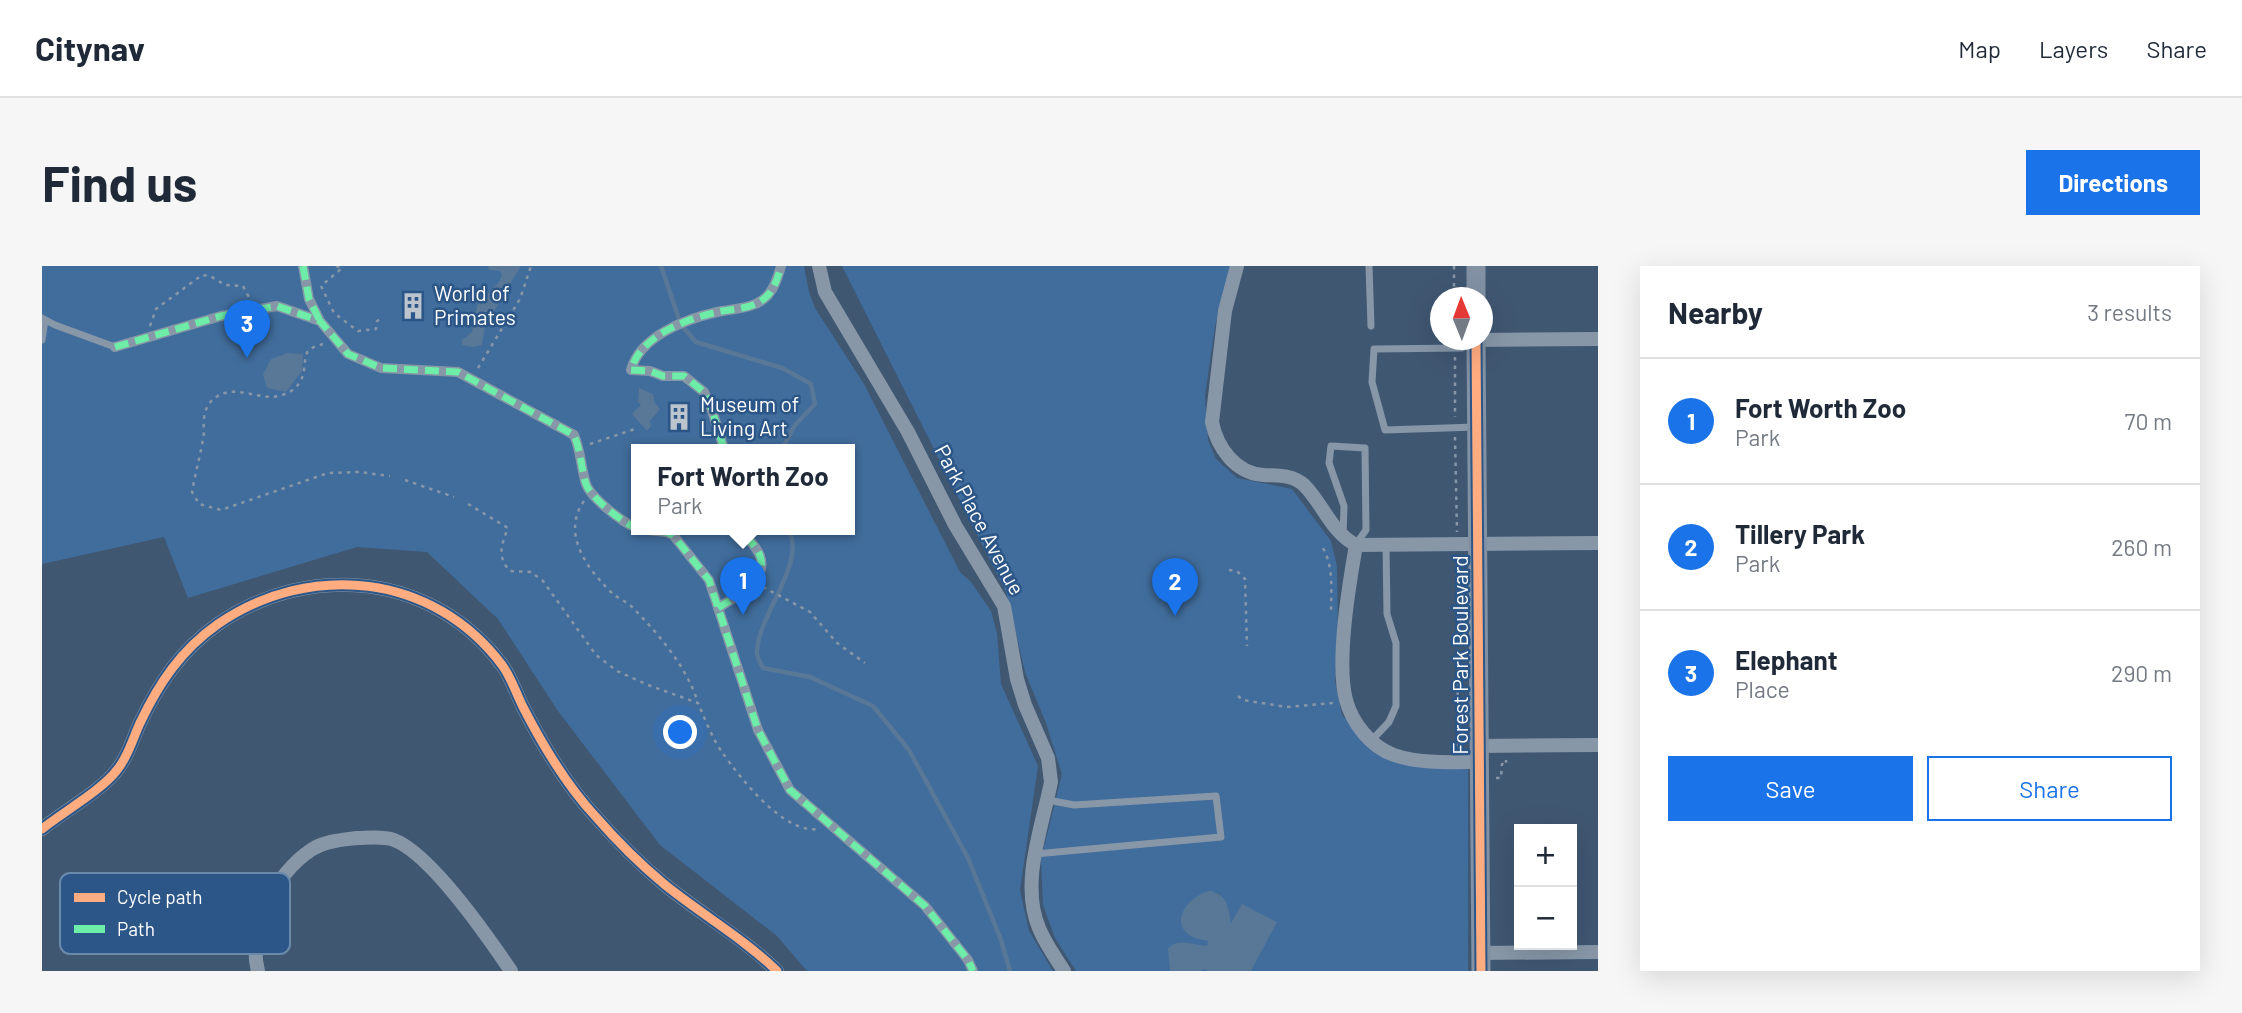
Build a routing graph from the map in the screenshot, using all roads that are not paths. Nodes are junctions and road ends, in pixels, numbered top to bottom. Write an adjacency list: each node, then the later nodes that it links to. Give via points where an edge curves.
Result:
1 (303, 266): 9 (street, via 309,299)
2 (781, 266): 18 (street, via 767,297 755,305 711,314 667,331 638,355 631,370 684,376 704,392)
3 (819, 266): 30 (street, Park Place Avenue, via 825,292 1004,606 1025,705 1048,758 1051,782)
4 (1237, 266): 22 (street, via 1225,311 1212,422 1216,439 1240,470 1292,477 1303,484)
5 (1369, 266): 10 (lane)
6 (1476, 266): 7 (main road)
7 (1476, 287)
8 (44, 319): 12 (lane); 14 (lane)
9 (320, 321): 14 (street, via 277,306 221,316); 19 (street, via 348,354 381,368 458,372 574,435 590,493)
10 (1371, 326)
11 (1598, 339): 13 (street)
12 (42, 340)
13 (1493, 340)
14 (115, 346)
15 (1430, 348): 17 (lane, via 1374,349 1372,382 1385,430)
16 (1476, 350): 17 (main road, Forest Park Boulevard)
17 (1477, 427): 24 (main road, Forest Park Boulevard)
18 (722, 444)
19 (631, 524)
20 (670, 535): 26 (street, via 709,580)
21 (744, 535): 26 (street, via 760,556 758,577)
22 (1350, 542): 22 (lane, via 1366,530 1365,448 1331,446 1329,463); 25 (street); 27 (street, via 1344,687 1349,711)
23 (1598, 543): 24 (street)
24 (1478, 544): 25 (street); 29 (main road, Forest Park Boulevard)
25 (1386, 545): 27 (lane, via 1387,614 1396,643 1396,706 1389,722)
26 (718, 608): 38 (street, via 758,730 790,790 925,906)
27 (1371, 741): 29 (street, via 1391,754 1429,761)
28 (1598, 745): 29 (street)
29 (1479, 754): 35 (main road, Forest Park Boulevard)
30 (1047, 800): 32 (street, Park Place Avenue); 32 (lane, via 1074,805 1216,796 1221,837)
31 (42, 829): 37 (street, via 117,771 170,668 217,625 250,605 314,586 347,583 390,590 442,609 460,622 502,665 554,763 595,817 663,883)
32 (1035, 855): 39 (street, Park Place Avenue, via 1032,906)
33 (287, 873): 36 (street, via 312,849 334,840 393,839 410,848 448,887)
34 (1598, 952): 35 (street)
35 (1480, 962)
36 (511, 971)
37 (778, 971)
38 (973, 971)
39 (1064, 971)

